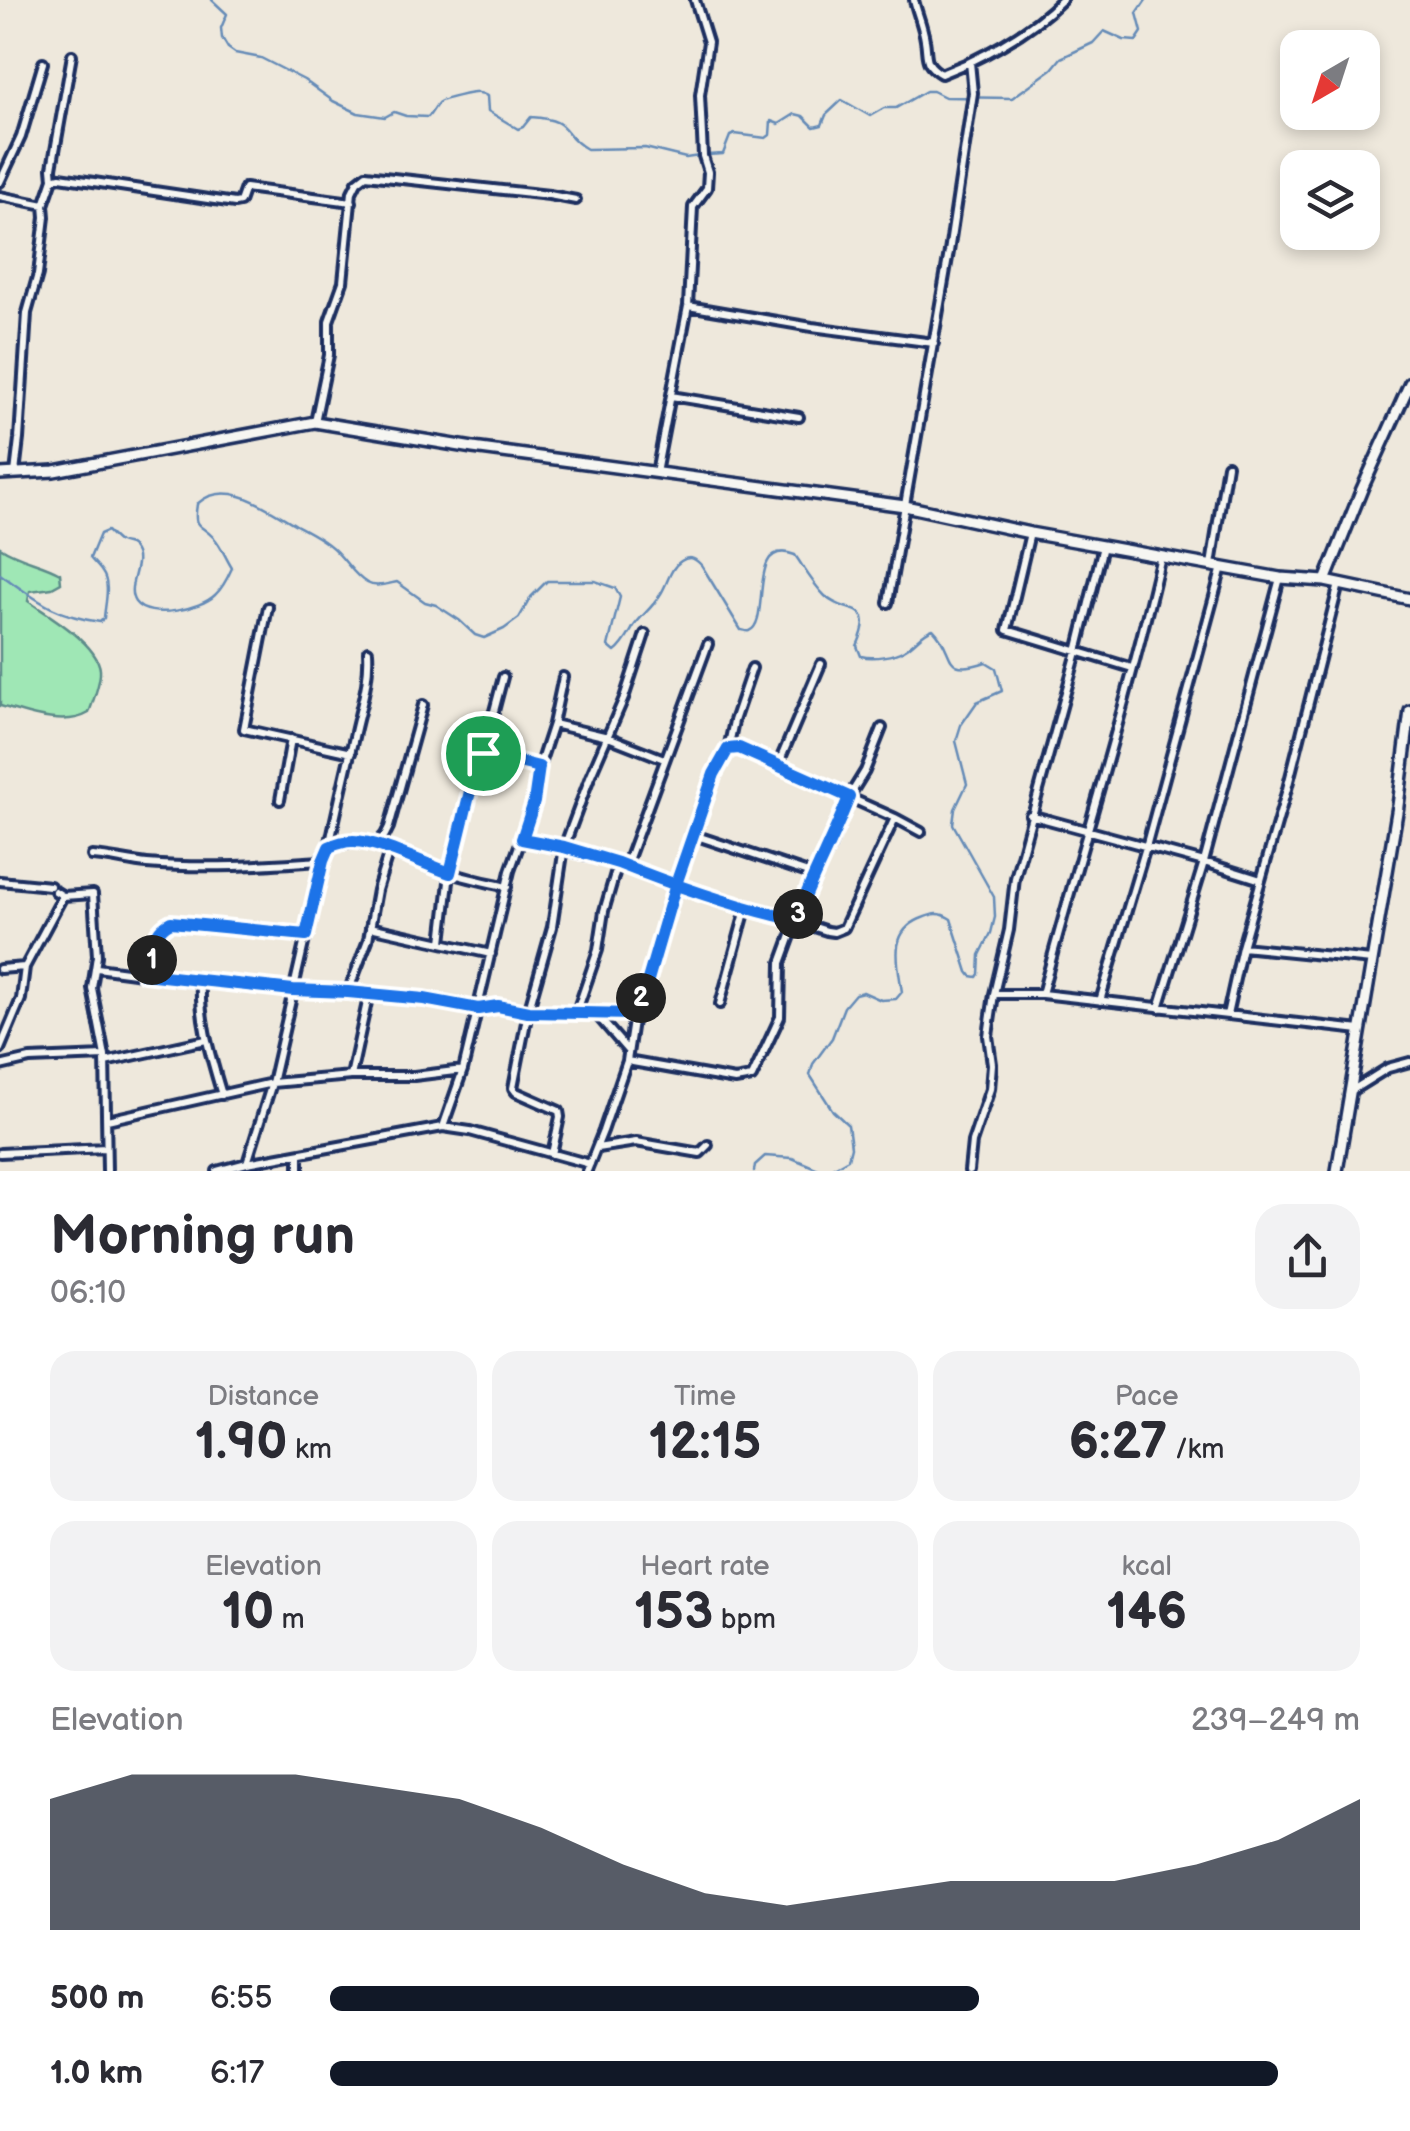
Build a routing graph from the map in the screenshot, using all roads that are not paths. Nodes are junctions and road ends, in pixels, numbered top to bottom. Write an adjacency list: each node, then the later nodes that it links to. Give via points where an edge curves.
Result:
1 (695, 0): 13 (street, via 708,42 700,95 708,172 707,188 692,207)
2 (914, 0): 5 (street, via 931,68 941,74)
3 (1062, 0): 5 (street)
4 (72, 55): 7 (street)
5 (970, 62): 14 (street, via 973,93)
6 (42, 63): 8 (street)
7 (53, 179): 11 (street, via 235,203 244,188); 12 (street)
8 (0, 182)
9 (0, 196): 12 (street)
10 (576, 200): 11 (street, via 366,175)
11 (352, 202): 18 (street)
12 (44, 205): 21 (street, via 27,313)
13 (688, 306): 14 (street); 16 (street)
14 (934, 343): 23 (street)
15 (1410, 382): 29 (street)
16 (671, 396): 17 (street); 20 (street)
17 (798, 417)
18 (315, 422): 20 (street); 21 (street)
19 (1227, 465): 27 (street)
20 (656, 472): 23 (street)
21 (15, 473): 22 (street)
22 (0, 474)
23 (906, 506): 24 (street); 32 (street)
24 (1030, 533): 25 (street); 37 (street, via 1006,630)
25 (1103, 546): 26 (street); 37 (street)
26 (1162, 555): 27 (street); 40 (street)
27 (1217, 566): 28 (street); 68 (street)
28 (1280, 578): 29 (street); 72 (street)
29 (1325, 582): 30 (street)
30 (1339, 584): 31 (street); 76 (street)
31 (1410, 599)
32 (888, 603)
33 (268, 607): 48 (street, via 244,729)
34 (645, 634): 47 (street)
35 (708, 644): 52 (street)
36 (368, 651): 50 (street)
37 (1077, 652): 40 (street); 59 (street)
38 (820, 664): 53 (street)
39 (752, 668): 49 (street)
40 (1132, 668): 62 (street)
41 (562, 677): 45 (street)
42 (503, 678): 51 (street)
43 (423, 704): 65 (street, via 388,831)
44 (1410, 711): 57 (street)
45 (553, 724): 47 (street); 54 (street)
46 (882, 728): 55 (street)
47 (608, 736): 52 (street); 67 (street)
48 (290, 739): 50 (street); 56 (street)
49 (728, 749): 53 (street); 63 (street)
50 (351, 753): 66 (street)
51 (483, 753): 54 (street); 74 (street)
52 (664, 759): 73 (street)
53 (778, 765): 55 (street)
54 (539, 767): 64 (street)
55 (849, 797): 60 (street); 75 (street)
56 (280, 800)
57 (1398, 806): 58 (street); 88 (street)
58 (1410, 808)
59 (1030, 815): 62 (street); 97 (street)
60 (895, 818): 61 (street); 82 (street, via 844,928 826,931)
61 (921, 832)
62 (1086, 832): 68 (street); 98 (street)
63 (694, 835): 75 (street); 78 (street)
64 (522, 839): 67 (street); 79 (street)
65 (376, 844): 66 (street, via 352,840); 69 (street)
66 (329, 847): 71 (street)
67 (564, 847): 73 (street); 103 (street, via 552,927)
68 (1146, 847): 72 (street); 99 (street)
69 (390, 851): 74 (street); 83 (street)
70 (92, 856): 71 (street, via 192,866)
71 (323, 861): 84 (street)
72 (1204, 862): 76 (street); 101 (street)
73 (622, 864): 78 (street); 104 (street)
74 (450, 873): 79 (street); 85 (street)
75 (814, 875): 82 (street)
76 (1260, 880): 86 (street)
77 (0, 881): 80 (street)
78 (676, 884): 81 (street); 106 (street)
79 (507, 887): 87 (street)
80 (56, 891): 89 (street); 90 (street, via 93,894)
81 (746, 909): 82 (street); 100 (street)
82 (796, 920): 113 (street, via 781,963 780,1017 752,1077)
83 (370, 927): 85 (street); 95 (street)
84 (306, 935): 92 (street, via 171,922 157,932); 94 (street)
85 (442, 942): 87 (street)
86 (1242, 947): 88 (street); 107 (street)
87 (492, 954): 102 (street)
88 (1373, 960): 108 (street)
89 (25, 967): 91 (street); 110 (street, via 21,998)
90 (97, 968): 92 (street); 112 (street, via 92,988)
91 (0, 969)
92 (144, 974): 93 (street)
93 (201, 982): 94 (street); 109 (street)
94 (293, 990): 95 (street); 118 (street)
95 (348, 992): 96 (street)
96 (368, 994): 102 (street); 117 (street)
97 (994, 994): 98 (street); 134 (street, via 990,1089)
98 (1042, 994): 99 (street)
99 (1100, 1001): 101 (street)
100 (720, 1004)
101 (1159, 1008): 107 (street)
102 (478, 1009): 103 (street); 116 (street)
103 (528, 1012): 104 (street); 128 (street, via 512,1088 559,1112)
104 (577, 1012): 105 (street)
105 (596, 1014): 106 (street); 111 (street)
106 (634, 1014): 111 (street)
107 (1226, 1016): 108 (street)
108 (1360, 1030): 119 (street)
109 (206, 1040): 112 (street); 120 (street)
110 (0, 1050)
111 (628, 1051): 113 (street)
112 (105, 1059): 115 (street); 121 (street)
113 (626, 1061): 125 (street)
114 (1410, 1062): 119 (street)
115 (0, 1066)
116 (463, 1070): 117 (street); 122 (street)
117 (351, 1076): 118 (street)
118 (272, 1083): 120 (street); 129 (street)
119 (1351, 1091): 135 (street)
120 (222, 1095): 121 (street)
121 (107, 1120): 124 (street)
122 (442, 1127): 127 (street); 128 (street)
123 (708, 1145): 125 (street, via 695,1153 636,1142)
124 (106, 1148): 126 (street); 131 (street)
125 (596, 1148): 130 (street)
126 (0, 1153)
127 (299, 1154): 129 (street); 133 (street)
128 (552, 1154): 130 (street)
129 (247, 1163): 132 (street)
130 (588, 1168)
131 (108, 1171)
132 (217, 1171)
133 (299, 1171)
134 (970, 1171)
135 (1337, 1171)

